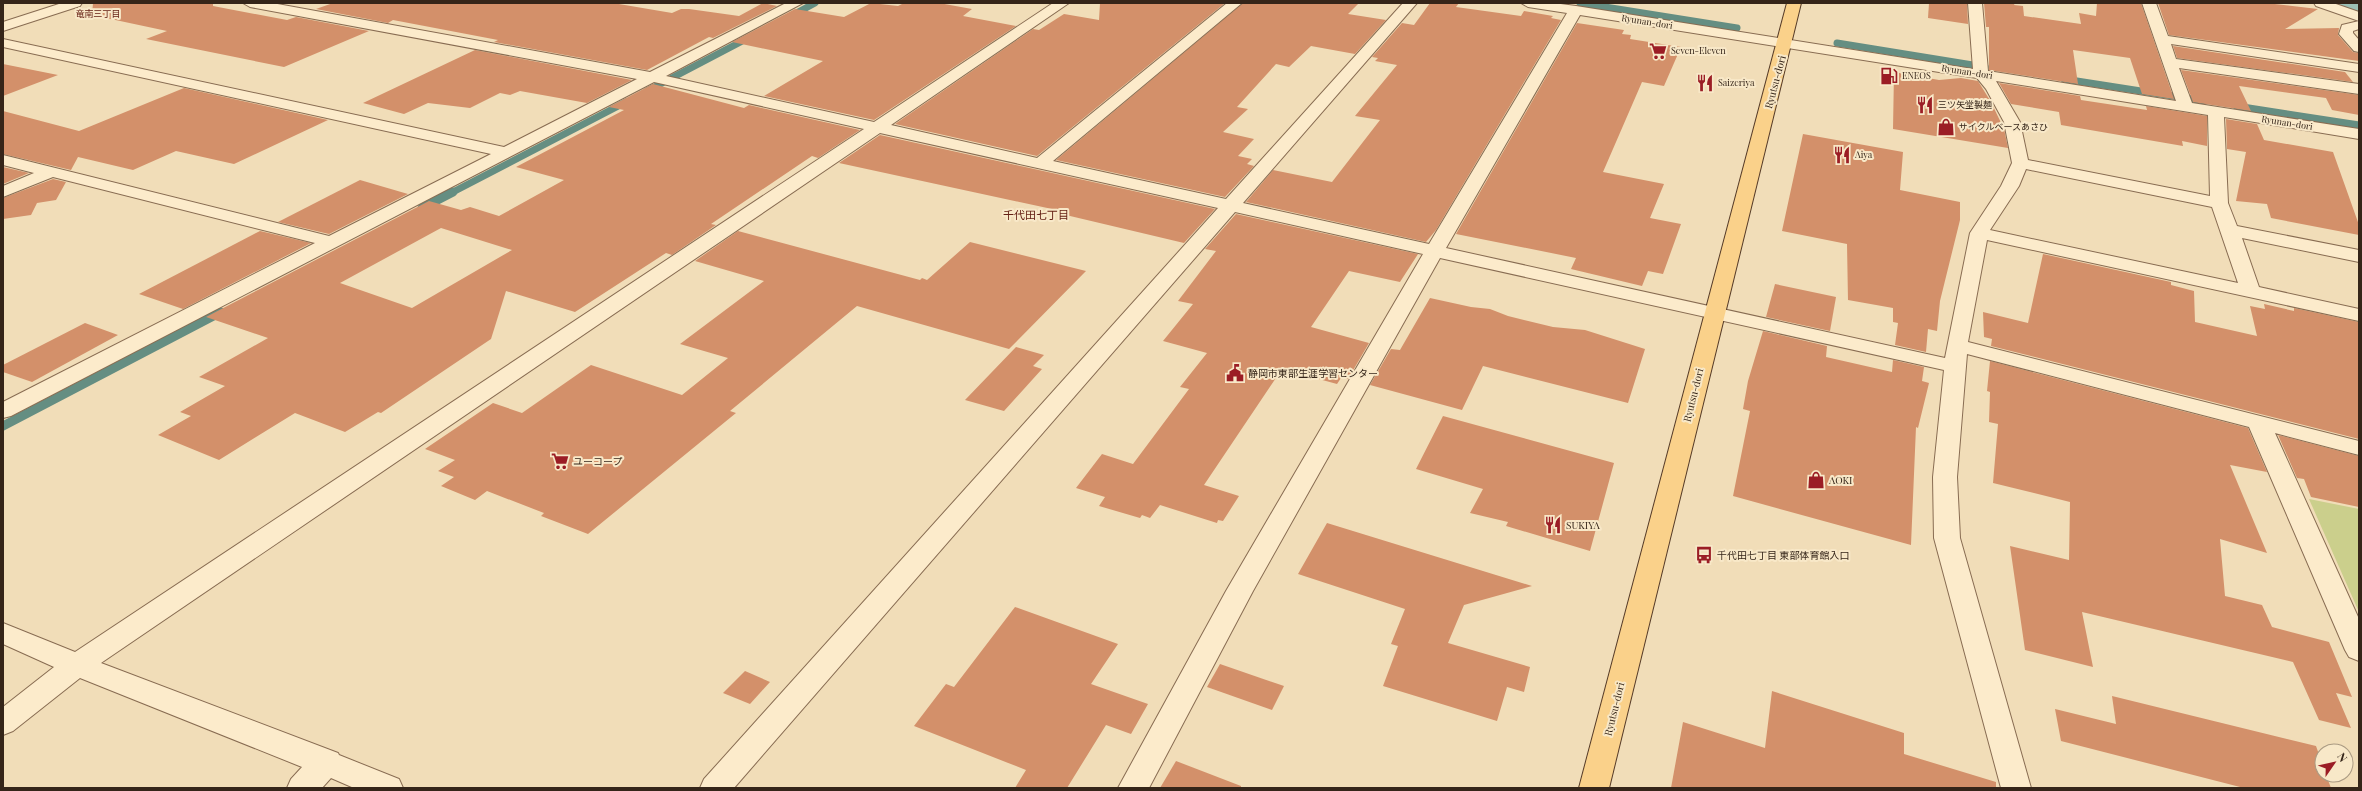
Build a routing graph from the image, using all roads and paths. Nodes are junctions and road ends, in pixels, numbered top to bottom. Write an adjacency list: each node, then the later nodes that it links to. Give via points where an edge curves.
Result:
1 (75, 3): 15 (street)
2 (250, 3): 23 (street)
3 (796, 3): 23 (street)
4 (1062, 3): 27 (street)
5 (1235, 3): 31 (street)
6 (1410, 3): 36 (street)
7 (1528, 3): 12 (street, Ryunan-dori)
8 (1794, 3): 18 (main road, Ryutsu-dori)
9 (1975, 3): 22 (street)
10 (2149, 3): 16 (street)
11 (2320, 3): 13 (street)
12 (1576, 10): 18 (street, Ryunan-dori); 40 (street)
13 (2359, 17)
14 (2359, 25): 19 (street, via 2347,28 2346,34)
15 (3, 27)
16 (2162, 39): 20 (street); 21 (street)
17 (3, 43): 29 (street)
18 (1784, 44): 22 (street, Ryunan-dori); 43 (main road, Ryutsu-dori)
19 (2359, 48)
20 (2170, 62): 24 (street); 25 (street)
21 (2359, 68)
22 (1981, 74): 25 (street, Ryunan-dori); 32 (street, via 1993,87 2012,122)
23 (652, 78): 27 (street); 29 (street)
24 (2359, 89)
25 (2186, 106): 26 (street, Ryunan-dori)
26 (2216, 111): 28 (street, Ryunan-dori); 35 (street)
27 (876, 127): 31 (street); 52 (street)
28 (2359, 134)
29 (506, 152): 39 (street)
30 (3, 160): 33 (street)
31 (1041, 163): 36 (street)
32 (2020, 163): 35 (street); 38 (street, via 2010,186)
33 (51, 172): 34 (street); 39 (street)
34 (3, 192)
35 (2219, 203): 37 (street)
36 (1229, 205): 40 (street); 57 (street)
37 (2230, 230): 41 (street); 42 (street)
38 (1979, 233): 42 (street); 45 (street)
39 (332, 242): 47 (street)
40 (1434, 251): 43 (street); 58 (street, via 1208,646)
41 (2359, 256)
42 (2250, 291): 44 (street)
43 (1714, 314): 46 (street); 59 (main road, Ryutsu-dori)
44 (2359, 315)
45 (1957, 345): 46 (street); 48 (street)
46 (1954, 366): 60 (street, via 1945,478 1947,538)
47 (3, 411)
48 (2258, 422): 49 (street); 51 (street)
49 (2359, 448)
50 (3, 633): 52 (street)
51 (2359, 650)
52 (77, 665): 53 (street); 54 (street)
53 (3, 723)
54 (327, 762): 55 (street); 56 (street)
55 (302, 788)
56 (388, 788)
57 (715, 788)
58 (1133, 788)
59 (1594, 788)
60 (2016, 788)

